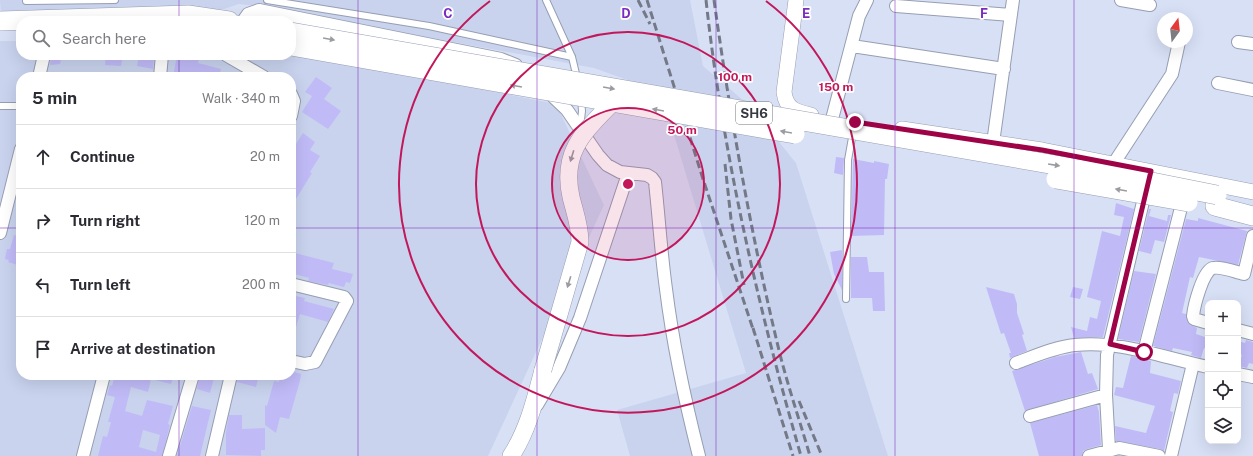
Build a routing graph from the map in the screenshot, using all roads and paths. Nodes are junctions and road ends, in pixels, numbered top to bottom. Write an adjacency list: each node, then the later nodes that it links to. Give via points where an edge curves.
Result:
1 (101, 0): 2 (lane); 9 (lane)
2 (115, 0)
3 (267, 0): 26 (lane, via 429,26)
4 (546, 0): 26 (lane)
5 (796, 0): 39 (street, via 785,100 793,110)
6 (868, 0): 23 (street, via 859,16)
7 (1013, 0): 12 (street)
8 (1121, 0): 10 (street)
9 (26, 1)
10 (1150, 5)
11 (896, 6): 12 (street)
12 (1011, 15): 30 (street)
13 (246, 16): 14 (street, via 259,10)
14 (291, 16)
15 (296, 17): 41 (street, via 510,62 522,68 554,97)
16 (0, 21): 17 (main road)
17 (16, 21)
18 (16, 33): 20 (main road)
19 (296, 33): 49 (main road, SH6, one-way to 49, bridge, via 1142,180)
20 (0, 34)
21 (1238, 42): 22 (street)
22 (1253, 44)
23 (852, 46): 30 (street); 39 (street)
24 (296, 47): 36 (main road, SH6, one-way to 24, bridge)
25 (1178, 48): 43 (street, via 1172,74)
26 (572, 56): 41 (lane, via 580,89)
27 (43, 60): 31 (street)
28 (162, 60): 32 (street)
29 (236, 60): 33 (street)
30 (1004, 70): 42 (street)
31 (40, 72)
32 (160, 72)
33 (256, 72)
34 (1218, 83): 35 (street)
35 (1253, 90)
36 (612, 103): 49 (main road, SH6, one-way to 36, bridge); 72 (main road, one-way to 72, bridge, via 578,140 571,161 568,182 580,229 580,242)
37 (0, 106): 38 (lane)
38 (16, 106)
39 (832, 118): 40 (street)
40 (855, 122): 42 (street); 56 (lane, via 848,160)
41 (580, 129): 46 (street, via 607,165)
42 (993, 143): 43 (street)
43 (1114, 164): 45 (street)
44 (16, 168): 52 (street)
45 (1151, 171): 47 (street); 60 (street)
46 (628, 174): 72 (street, via 580,318 559,368 545,394); 79 (street, via 647,175 655,182 675,352)
47 (1188, 178): 48 (street); 61 (street)
48 (1253, 192)
49 (1216, 201): 50 (main road, SH6); 51 (main road, SH6)
50 (1253, 203)
51 (1253, 216)
52 (0, 232)
53 (1253, 236): 54 (street)
54 (1248, 275): 57 (street, via 1216,268 1207,271 1193,316 1194,319)
55 (296, 285): 62 (street, via 344,297 347,301 315,362)
56 (846, 300)
57 (1205, 322)
58 (1241, 331): 59 (street)
59 (1253, 334)
60 (1110, 344): 61 (street); 63 (street, via 1074,345); 71 (street)
61 (1144, 352): 64 (street)
62 (296, 362)
63 (1016, 363)
64 (1193, 364): 65 (street); 82 (street)
65 (1205, 366)
66 (1241, 375): 67 (street)
67 (1253, 377)
68 (103, 380): 75 (street)
69 (192, 380): 76 (street)
70 (230, 380): 77 (street)
71 (1106, 395): 73 (street); 74 (street)
72 (532, 410): 78 (main road)
73 (1030, 416)
74 (1109, 449): 80 (street); 81 (street, via 1126,448)
75 (83, 456)
76 (169, 456)
77 (212, 456)
78 (511, 456)
79 (699, 456)
80 (1089, 456)
81 (1159, 456)
82 (1171, 456)

